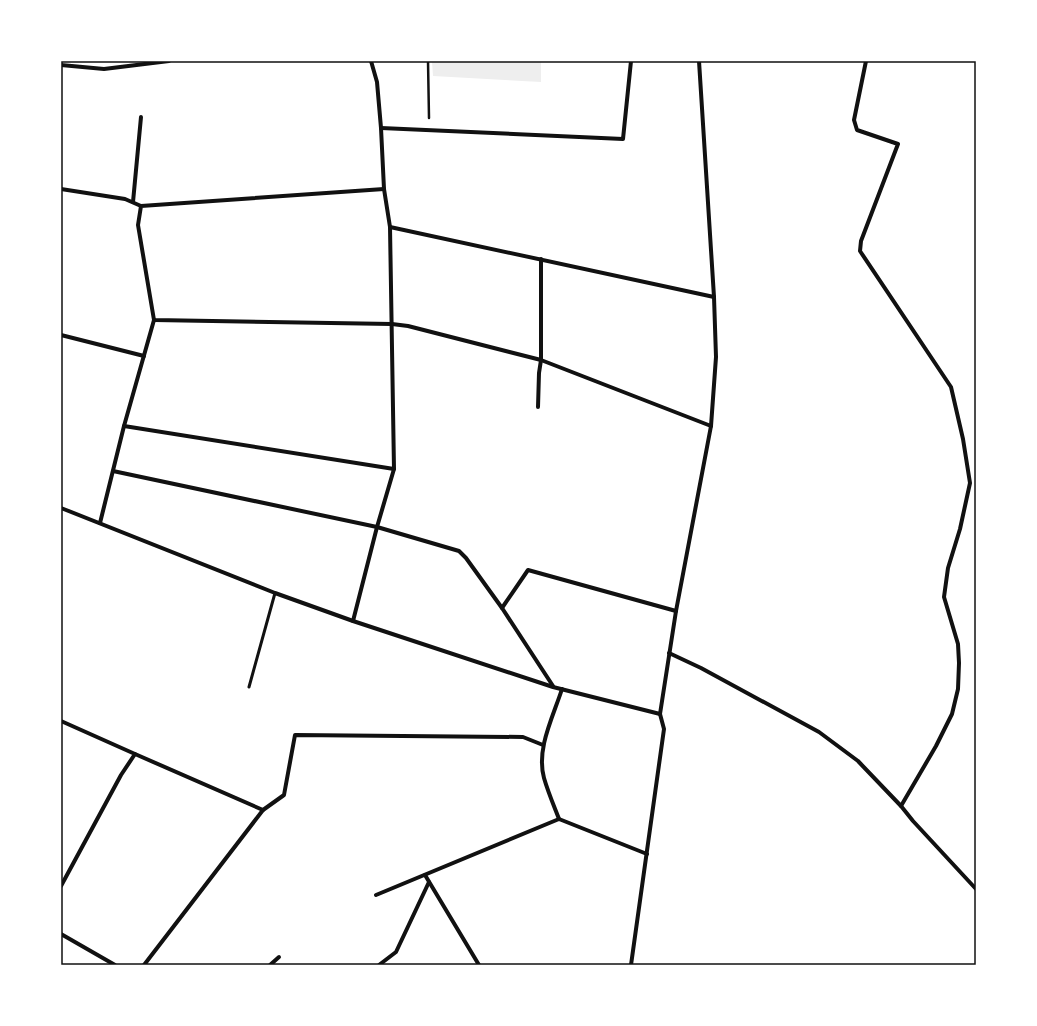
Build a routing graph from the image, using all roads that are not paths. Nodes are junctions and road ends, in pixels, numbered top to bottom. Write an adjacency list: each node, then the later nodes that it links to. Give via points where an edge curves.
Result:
1 (169, 61): 6 (street, via 104,69)
2 (371, 61): 8 (street, via 377,82)
3 (631, 61): 8 (street, via 623,139)
4 (699, 61): 15 (street)
5 (866, 61): 41 (street, via 854,120 857,130 898,144 861,241 860,251 950,387 963,439 970,483 948,568 944,597 958,644 958,689 952,714)
6 (61, 65)
7 (140, 117): 11 (street)
8 (381, 128): 10 (street)
9 (61, 189): 11 (street)
10 (384, 189): 12 (street); 13 (street)
11 (133, 202): 12 (street)
12 (141, 206): 16 (street, via 138,225)
13 (390, 227): 14 (street); 17 (street)
14 (541, 259): 15 (street); 20 (street)
15 (714, 297): 23 (street, via 716,358)
16 (154, 320): 17 (street); 19 (street)
17 (392, 324): 20 (street); 24 (street)
18 (61, 335): 19 (street)
19 (144, 356): 22 (street)
20 (540, 360): 21 (street); 23 (street)
21 (538, 407)
22 (124, 426): 24 (street); 25 (street)
23 (711, 426): 31 (street)
24 (394, 469): 28 (street)
25 (113, 471): 27 (street); 28 (street)
26 (61, 508): 27 (street)
27 (100, 523): 29 (street)
28 (377, 527): 30 (street, via 459,551); 32 (street)
29 (275, 594): 32 (street); 34 (lane)
30 (502, 608): 31 (street, via 528,570); 35 (street)
31 (676, 611): 33 (street)
32 (353, 621): 35 (street)
33 (669, 653): 37 (street); 41 (street, via 819,732 858,761)
34 (249, 687)
35 (553, 687): 36 (street)
36 (562, 689): 37 (street); 39 (street)
37 (660, 714): 44 (street, via 664,729)
38 (61, 721): 40 (street)
39 (543, 744): 42 (street, via 523,738 295,735 284,795); 43 (street, via 544,778)
40 (135, 754): 42 (street); 47 (street)
41 (901, 806): 48 (street)
42 (263, 810): 53 (street)
43 (559, 819): 44 (street); 45 (street)
44 (648, 854): 57 (street)
45 (425, 875): 46 (street); 49 (street)
46 (429, 882): 55 (street, via 396,952); 56 (street)
47 (61, 886)
48 (976, 889)
49 (376, 895)
50 (61, 934): 52 (street)
51 (279, 957): 54 (street)
52 (115, 965)
53 (144, 965)
54 (270, 965)
55 (379, 965)
56 (479, 965)
57 (631, 965)

